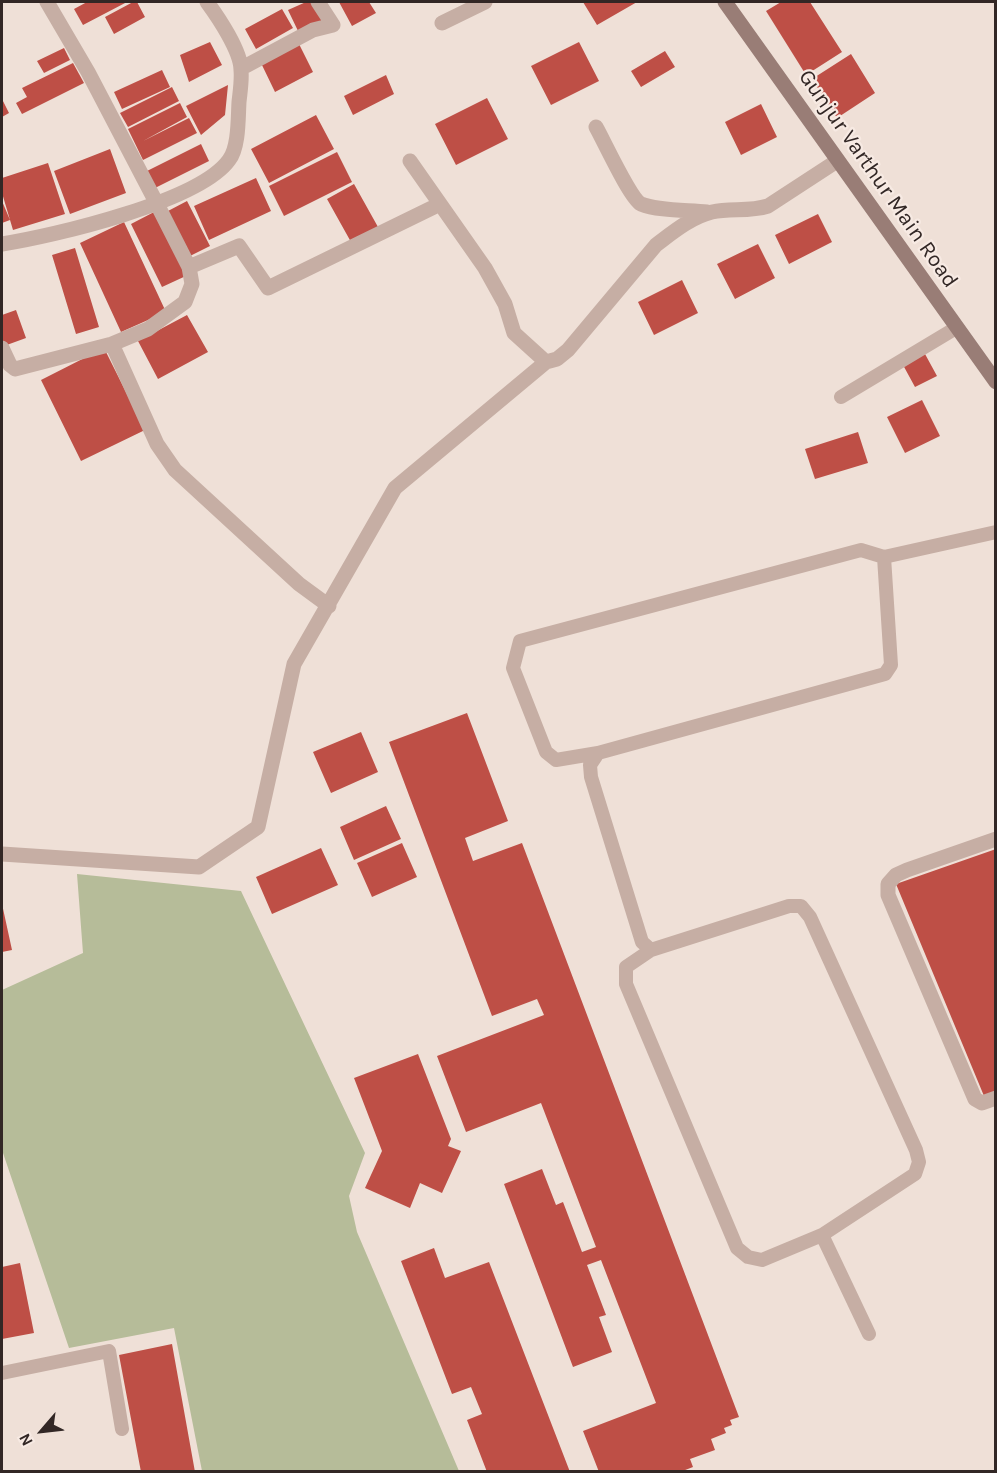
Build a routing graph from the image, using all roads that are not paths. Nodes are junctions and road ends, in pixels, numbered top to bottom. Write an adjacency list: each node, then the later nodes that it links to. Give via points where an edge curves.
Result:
1 (47, 2): 11 (street)
2 (207, 2): 7 (street, via 225,26)
3 (318, 2): 7 (street, via 333,25 313,30)
4 (485, 2): 6 (street)
5 (725, 2): 10 (main road, Gunjur Varthur Main Road)
6 (442, 23)
7 (242, 68): 11 (street, via 237,135 231,159 214,176)
8 (596, 127): 13 (street, via 639,203)
9 (410, 161): 12 (street)
10 (837, 161): 13 (street, via 768,206); 16 (main road, Gunjur Varthur Main Road)
11 (157, 204): 14 (street, via 39,238); 15 (street)
12 (440, 204): 15 (street, via 268,288 238,246); 19 (street, via 485,268 505,304 514,333)
13 (712, 212): 19 (street, via 656,245 568,350)
14 (2, 244)
15 (189, 267): 17 (street, via 192,284 185,302 148,328)
16 (956, 328): 20 (main road, Gunjur Varthur Main Road); 21 (lane)
17 (112, 344): 18 (street, via 15,369); 24 (street, via 157,444 175,470 299,584)
18 (2, 348)
19 (546, 362): 24 (street, via 394,488)
20 (996, 382)
21 (841, 397)
22 (996, 532): 23 (lane)
23 (884, 557): 25 (lane, via 891,664 885,674); 25 (lane, via 861,550 520,641 513,668 546,752 556,760)
24 (329, 606): 27 (street, via 294,664 258,827 199,867)
25 (597, 753): 28 (lane, via 590,765 591,777 642,942)
26 (996, 839): 29 (street, via 896,875 888,884 888,895 975,1099 981,1103)
27 (2, 854)
28 (651, 950): 30 (lane, via 626,967 626,984 737,1248 748,1257 762,1260); 30 (lane, via 789,906 801,906 810,917 919,1161 915,1174)
29 (996, 1098)
30 (822, 1235): 31 (lane)
31 (869, 1334)
32 (2, 1373): 33 (lane, via 109,1351)
33 (122, 1429)

